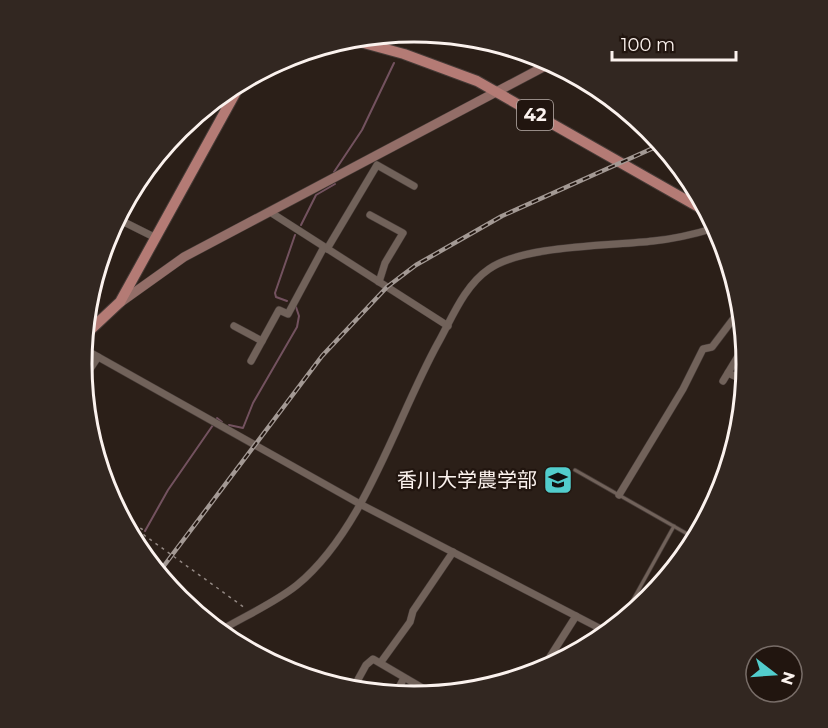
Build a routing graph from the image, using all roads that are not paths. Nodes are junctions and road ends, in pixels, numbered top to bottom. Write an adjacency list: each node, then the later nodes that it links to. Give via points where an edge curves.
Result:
1 (371, 45): 3 (main road, 42, via 440,66)
2 (540, 68): 3 (street)
3 (497, 91): 5 (street); 7 (main road, 42)
4 (233, 98): 12 (main road)
5 (374, 162): 6 (street); 8 (street); 13 (street)
6 (414, 186)
7 (693, 203)
8 (270, 212): 13 (street); 15 (street, via 184,257)
9 (370, 215): 14 (street, via 403,233)
10 (125, 222): 12 (street)
11 (706, 230): 19 (street, via 654,241 571,248 506,260 477,280)
12 (154, 237): 15 (main road)
13 (326, 248): 14 (street); 20 (street, via 288,314 279,310)
14 (379, 282): 19 (street)
15 (120, 302): 17 (main road)
16 (733, 320): 30 (street, via 712,347 703,349)
17 (95, 326)
18 (234, 326): 20 (street)
19 (448, 326): 31 (street)
20 (261, 341): 24 (street)
21 (92, 354): 22 (street)
22 (98, 357): 25 (street); 31 (street)
23 (736, 360): 26 (street)
24 (251, 361)
25 (92, 366)
26 (728, 373): 27 (street); 28 (street)
27 (735, 376)
28 (723, 381)
29 (575, 470): 30 (lane)
30 (619, 495): 32 (lane)
31 (360, 504): 34 (street); 37 (street, via 296,586)
32 (674, 526): 33 (lane); 35 (lane)
33 (688, 534)
34 (453, 552): 36 (street); 40 (street)
35 (633, 600)
36 (576, 615): 38 (street); 39 (street)
37 (227, 626)
38 (599, 628)
39 (551, 655)
40 (381, 662): 41 (street); 42 (street, via 373,659)
41 (404, 678): 43 (street); 44 (street)
42 (357, 681)
43 (400, 685)
44 (418, 686)

